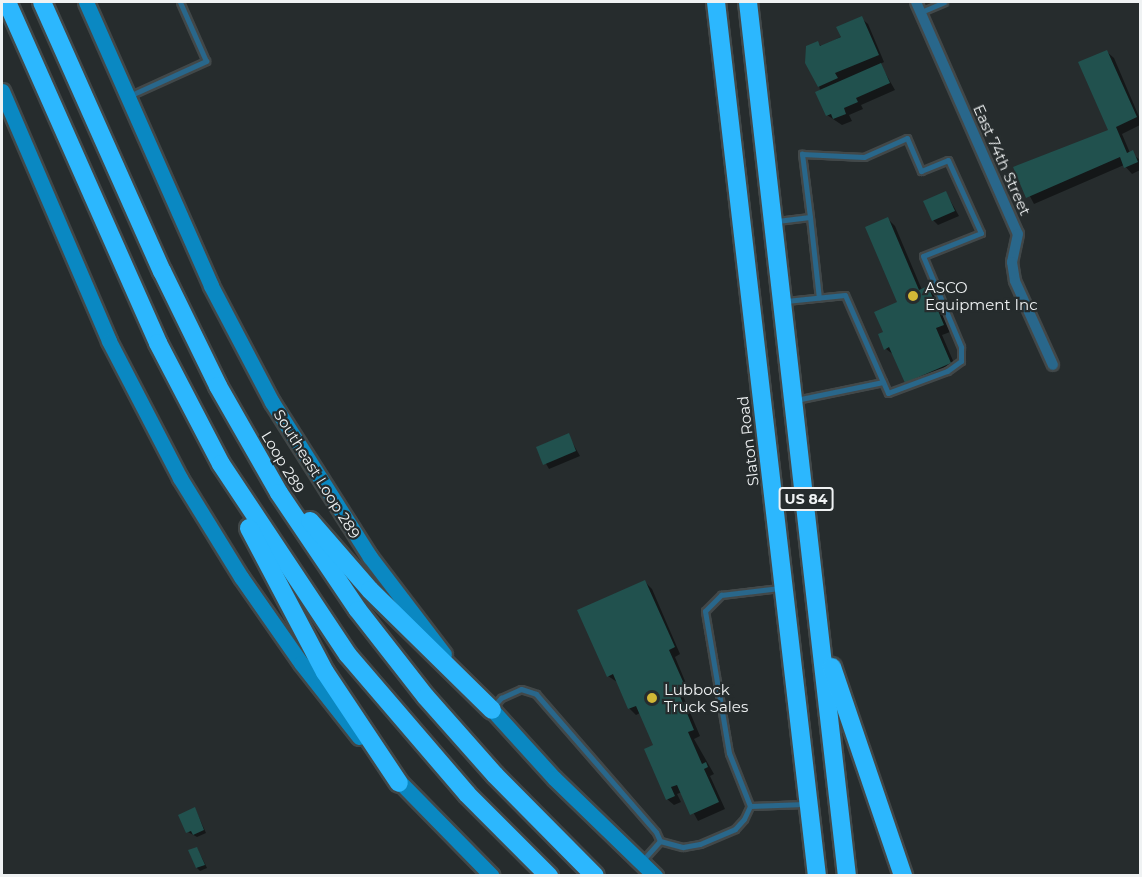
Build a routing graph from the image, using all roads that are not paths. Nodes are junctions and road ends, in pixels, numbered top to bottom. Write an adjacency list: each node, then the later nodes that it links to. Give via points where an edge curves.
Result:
1 (7, 2): 20 (highway, via 118,256)
2 (42, 2): 14 (highway, Loop 289)
3 (86, 2): 10 (main road, Southeast Loop 289)
4 (180, 2): 10 (lane, via 206,61)
5 (716, 2): 13 (highway, Slaton Road / US 84)
6 (748, 2): 12 (highway, US 84)
7 (941, 2): 8 (lane)
8 (919, 7): 17 (street, East 74th Street, via 1018,234 1012,262 1015,281)
9 (2, 91): 24 (main road, via 110,341 180,478 241,577 301,663)
10 (128, 97): 23 (main road, Southeast Loop 289, via 225,313 305,459 370,557)
11 (810, 217): 12 (lane); 15 (lane); 18 (lane, via 802,154 864,157 907,138 921,171 948,160 981,233 923,256 961,346 961,361 947,371 888,393)
12 (774, 230): 13 (highway); 16 (highway, US 84)
13 (743, 239): 21 (highway, Slaton Road / US 84)
14 (162, 271): 23 (highway, via 311,522 370,590); 31 (highway, Loop 289, via 244,434 358,610 426,698)
15 (819, 298): 16 (lane); 18 (lane, via 845,295)
16 (783, 301): 19 (highway, US 84)
17 (1053, 365)
18 (883, 382): 19 (lane)
19 (794, 400): 22 (highway, US 84)
20 (203, 432): 24 (highway, via 325,672); 30 (highway, via 291,574 348,655 467,794)
21 (783, 588): 25 (highway, Slaton Road / US 84); 26 (lane, via 721,595 705,611 729,753)
22 (815, 596): 34 (highway, US 84); 35 (highway, via 836,680)
23 (492, 710): 27 (lane, via 501,698 521,689 536,694); 28 (main road, Southeast Loop 289, via 554,778)
24 (399, 783): 29 (main road)
25 (808, 804): 26 (lane); 33 (highway, Slaton Road / US 84)
26 (750, 806): 27 (lane, via 735,830 721,837 683,847)
27 (660, 841): 28 (lane)
28 (641, 863): 32 (main road, Southeast Loop 289)
29 (492, 876)
30 (549, 876)
31 (595, 876)
32 (655, 876)
33 (817, 876)
34 (847, 876)
35 (903, 876)

